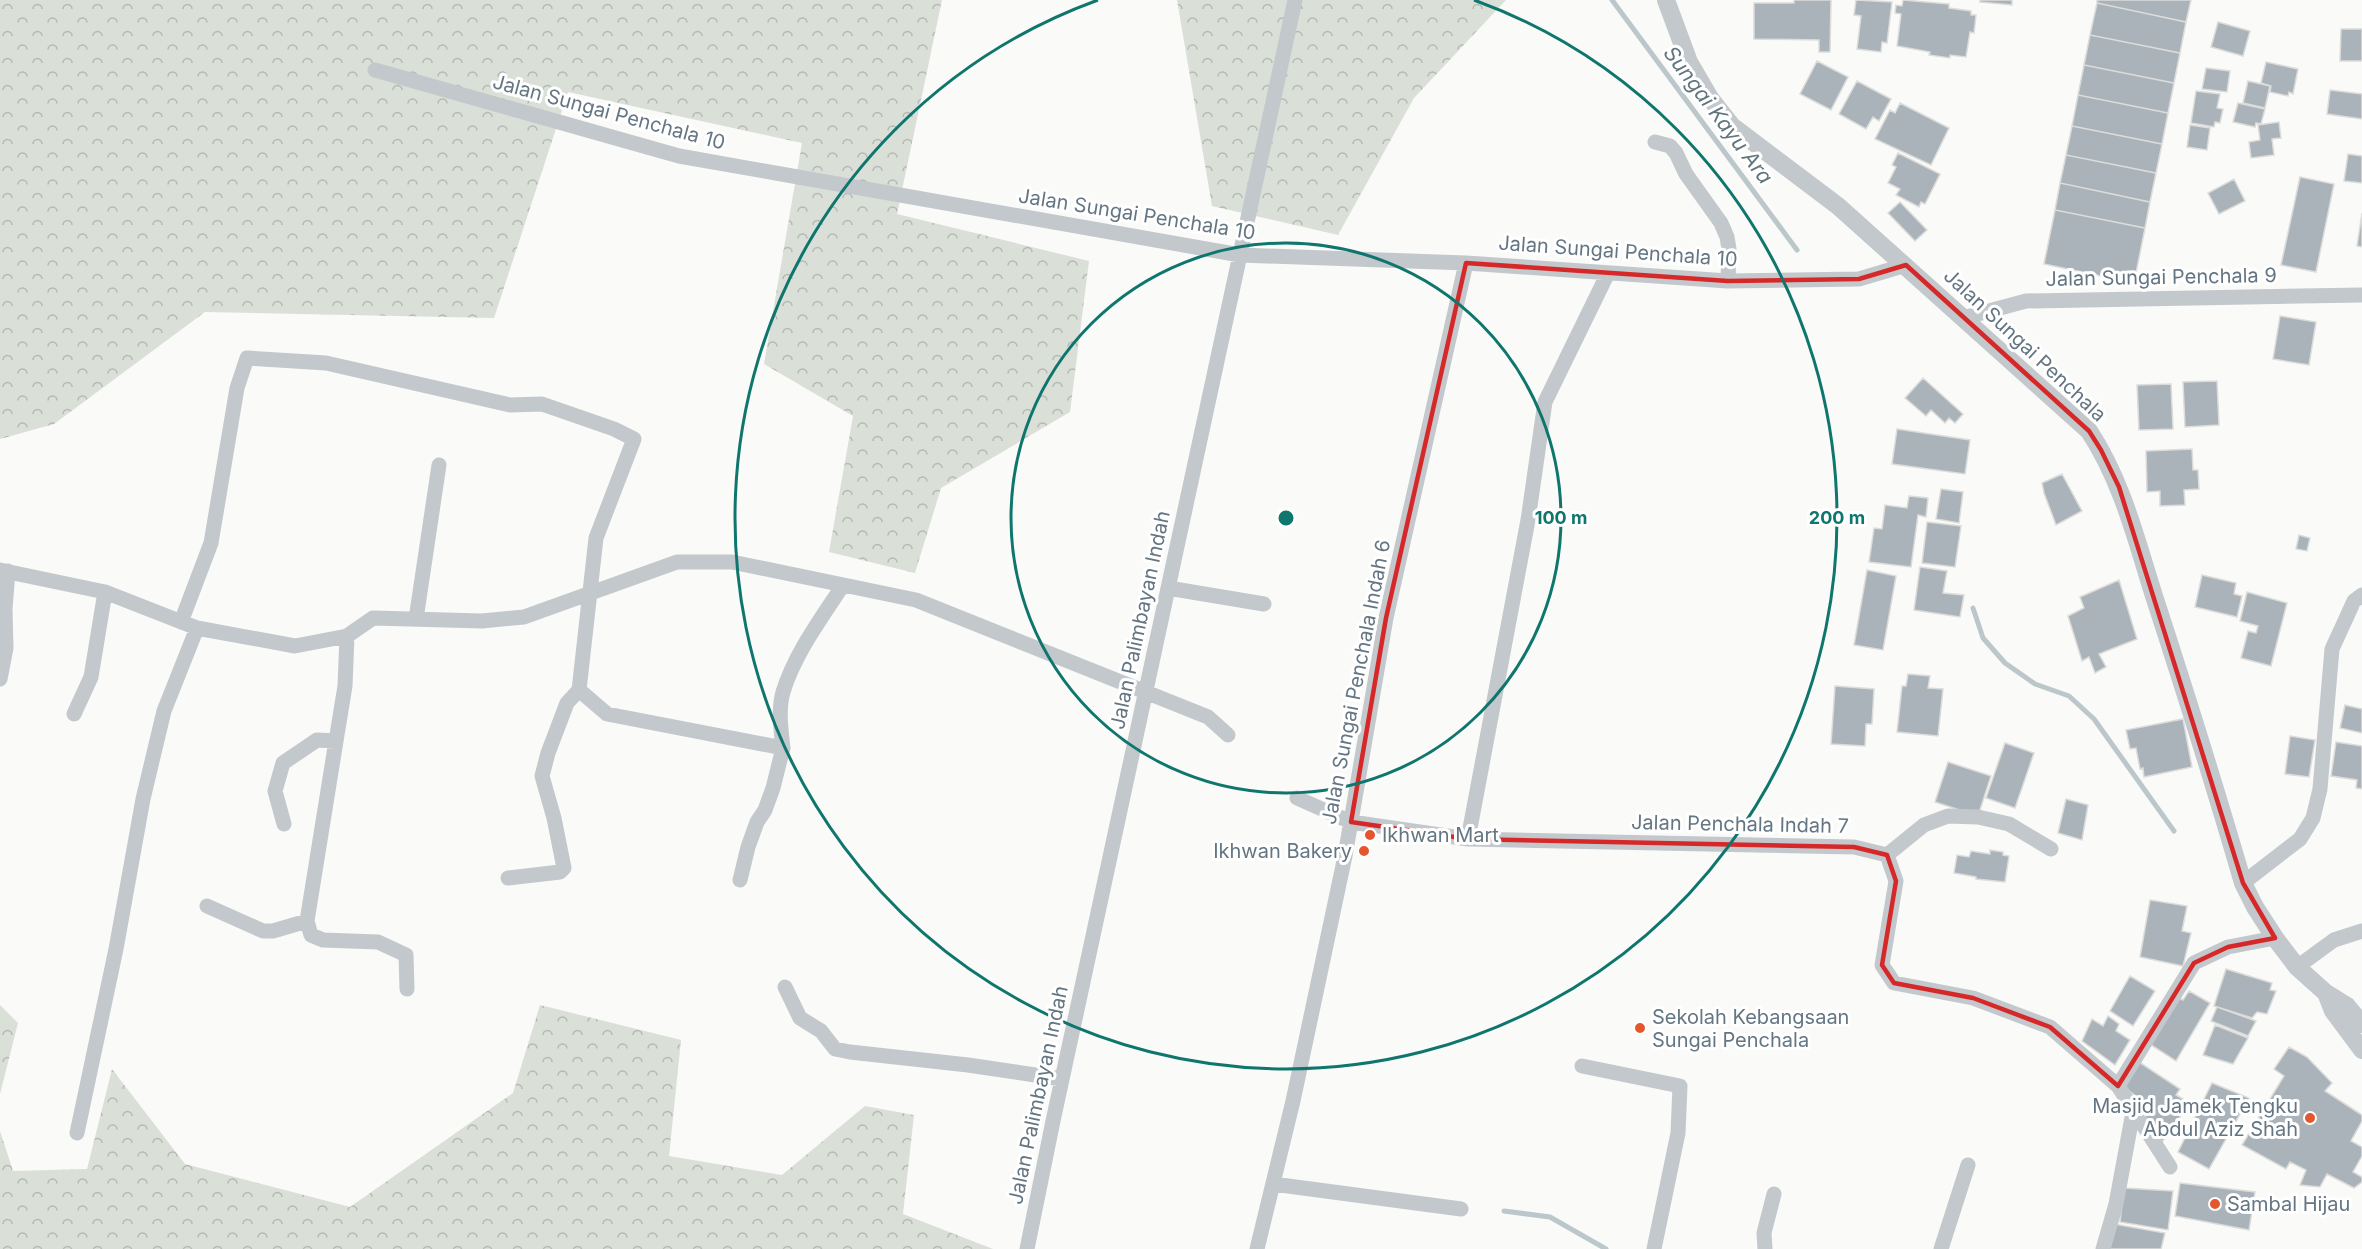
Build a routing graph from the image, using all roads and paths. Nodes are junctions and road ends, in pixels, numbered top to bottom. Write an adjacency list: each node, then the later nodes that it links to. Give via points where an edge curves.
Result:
1 (1295, 0): 5 (street, Jalan Palimbayan Indah)
2 (1666, 0): 7 (street, Jalan Sungai Penchala, via 1689,62 1732,126 1838,206)
3 (375, 70): 5 (street, Jalan Sungai Penchala 10, via 679,156)
4 (1655, 142): 9 (street, via 1670,146 1676,153 1721,223 1729,249)
5 (1240, 255): 6 (street, Jalan Sungai Penchala 10); 15 (street, Jalan Palimbayan Indah)
6 (1466, 263): 8 (street, Jalan Sungai Penchala 10); 32 (street, Jalan Sungai Penchala Indah 6, via 1386,618)
7 (1906, 265): 9 (street, Jalan Sungai Penchala 10, via 1858,279); 11 (street, Jalan Sungai Penchala)
8 (1608, 273): 9 (street, Jalan Sungai Penchala 10); 34 (street, via 1545,402 1528,520)
9 (1728, 280)
10 (2362, 295): 11 (street, Jalan Sungai Penchala 9, via 2026,301)
11 (1963, 318): 39 (street, Jalan Sungai Penchala, via 2089,431 2101,450 2119,487 2195,720)
12 (438, 465): 20 (street)
13 (4, 571): 16 (street); 24 (street, via 6,648)
14 (843, 585): 17 (street, via 732,562 677,562); 26 (street, via 916,600); 30 (street, via 805,644 782,693)
15 (1168, 588): 19 (street); 26 (street, Jalan Palimbayan Indah)
16 (105, 592): 21 (street); 27 (street, via 91,676)
17 (589, 594): 20 (street, via 524,617 482,621); 21 (street, via 596,538 634,439 542,404 510,405 326,363 247,358 237,388 212,543); 25 (street)
18 (2362, 595): 39 (street, via 2354,601 2332,649 2320,789 2313,818 2300,840)
19 (1264, 604)
20 (416, 619): 23 (street, via 373,618)
21 (181, 622): 22 (street)
22 (197, 628): 23 (street, via 296,646); 55 (street, via 165,711 143,799 117,949)
23 (347, 636): 29 (street, via 345,686)
24 (0, 679)
25 (579, 690): 30 (street, via 607,714); 37 (street, via 567,703 542,776 564,868 560,872)
26 (1147, 693): 28 (street, via 1208,717); 52 (street, Jalan Palimbayan Indah)
27 (74, 714)
28 (1228, 735)
29 (336, 741): 33 (street, via 317,740 283,763 274,791); 41 (street)
30 (783, 748): 38 (street)
31 (1297, 798): 32 (street, Jalan Penchala Indah 7)
32 (1351, 822): 34 (street, Jalan Penchala Indah 7); 58 (street, Jalan Sungai Penchala Indah 6)
33 (284, 824)
34 (1468, 839): 36 (street, Jalan Penchala Indah 7, via 1854,847)
35 (2050, 849): 36 (street, via 2009,824 1948,816 1924,825)
36 (1887, 855): 53 (street, via 1896,881 1882,965 1893,983 1973,998 2050,1028)
37 (508, 878)
38 (740, 880)
39 (2243, 884): 43 (street, Jalan Sungai Penchala)
40 (207, 906): 41 (street, via 264,931)
41 (308, 921): 46 (street, via 311,935 323,940 378,942 406,955)
42 (2362, 931): 44 (street, via 2334,940)
43 (2275, 938): 44 (street, Jalan Sungai Penchala); 53 (street, via 2228,947 2194,963)
44 (2297, 966): 47 (street, Jalan Sungai Penchala)
45 (785, 987): 52 (street, via 800,1018 821,1031 835,1048 850,1053)
46 (407, 989)
47 (2326, 993): 48 (street, Jalan Sungai Penchala); 50 (street, Jalan Sungai Penchala, via 2333,1011)
48 (2354, 1008): 49 (street, Jalan Sungai Penchala)
49 (2362, 1024)
50 (2360, 1045)
51 (1582, 1066): 63 (street, via 1680,1086 1677,1133)
52 (1062, 1079): 61 (street, Jalan Palimbayan Indah)
53 (2118, 1086): 54 (street)
54 (2133, 1112): 57 (street); 66 (street, via 2116,1204)
55 (77, 1132)
56 (1968, 1165): 65 (street)
57 (2170, 1167)
58 (1273, 1184): 60 (street); 62 (street, Jalan Sungai Penchala Indah 6)
59 (1774, 1194): 64 (street, via 1764,1233)
60 (1461, 1209)
61 (1028, 1249)
62 (1257, 1249)
63 (1654, 1249)
64 (1765, 1249)
65 (1941, 1249)
66 (2103, 1249)

